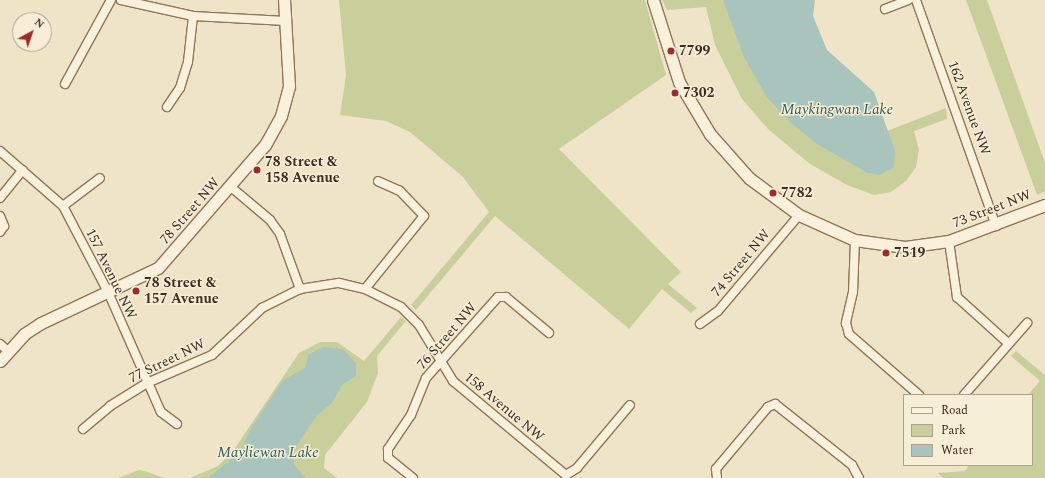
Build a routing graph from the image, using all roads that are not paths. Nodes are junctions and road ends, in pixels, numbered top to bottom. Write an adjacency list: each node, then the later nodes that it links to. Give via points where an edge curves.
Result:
1 (111, 0): 10 (street)
2 (121, 0): 8 (street)
3 (284, 0): 9 (street, 78 Street NW)
4 (653, 0): 20 (street, 73 Street NW, via 670,61 706,128 725,156 749,178)
5 (908, 0): 7 (street)
6 (916, 0): 22 (street, 162 Avenue NW)
7 (885, 9)
8 (193, 16): 9 (street); 11 (street, via 188,62 180,88)
9 (286, 21): 16 (street, 78 Street NW, via 289,86 281,116 265,145)
10 (65, 84)
11 (167, 107)
12 (0, 151): 13 (street, 157 Avenue NW)
13 (23, 170): 17 (street); 19 (street, 157 Avenue NW)
14 (100, 178): 19 (street)
15 (378, 181): 27 (street, via 400,191 424,216)
16 (231, 187): 26 (street, via 270,220 280,234); 28 (street, 78 Street NW, via 158,268)
17 (0, 198)
18 (1045, 205): 22 (street, 73 Street NW)
19 (63, 206): 28 (street, 157 Avenue NW)
20 (799, 215): 24 (street, 73 Street NW); 30 (street, 74 Street NW, via 718,311)
21 (0, 216): 23 (street, via 4,226)
22 (996, 226): 25 (street, 73 Street NW)
23 (0, 232)
24 (855, 240): 25 (street, 73 Street NW, via 905,247); 37 (street, via 853,292 846,323 855,341)
25 (949, 241): 32 (street, via 957,298)
26 (300, 289): 27 (street, 158 Avenue NW, via 339,283); 36 (street, 77 Street NW, via 262,308 212,355)
27 (365, 289): 35 (street, 158 Avenue NW, via 401,307 419,324)
28 (108, 292): 33 (street, 78 Street NW, via 41,323); 36 (street, 157 Avenue NW)
29 (1027, 323): 32 (street)
30 (700, 324)
31 (550, 333): 35 (street, 76 Street NW, via 506,297 498,297)
32 (1008, 343): 38 (street)
33 (4, 347): 34 (street, 78 Street NW)
34 (0, 361)
35 (441, 363): 39 (street, 158 Avenue NW, via 453,381 566,475 577,468); 42 (street, 76 Street NW, via 426,378 411,415 388,449 388,458)
36 (147, 383): 40 (street, 157 Avenue NW, via 161,412); 41 (street, 77 Street NW, via 110,406)
37 (918, 394)
38 (965, 394)
39 (630, 405)
40 (177, 424)
41 (83, 430)
42 (413, 478)
43 (717, 478): 44 (street, via 716,469 768,407 775,404 852,465)
44 (859, 478)

